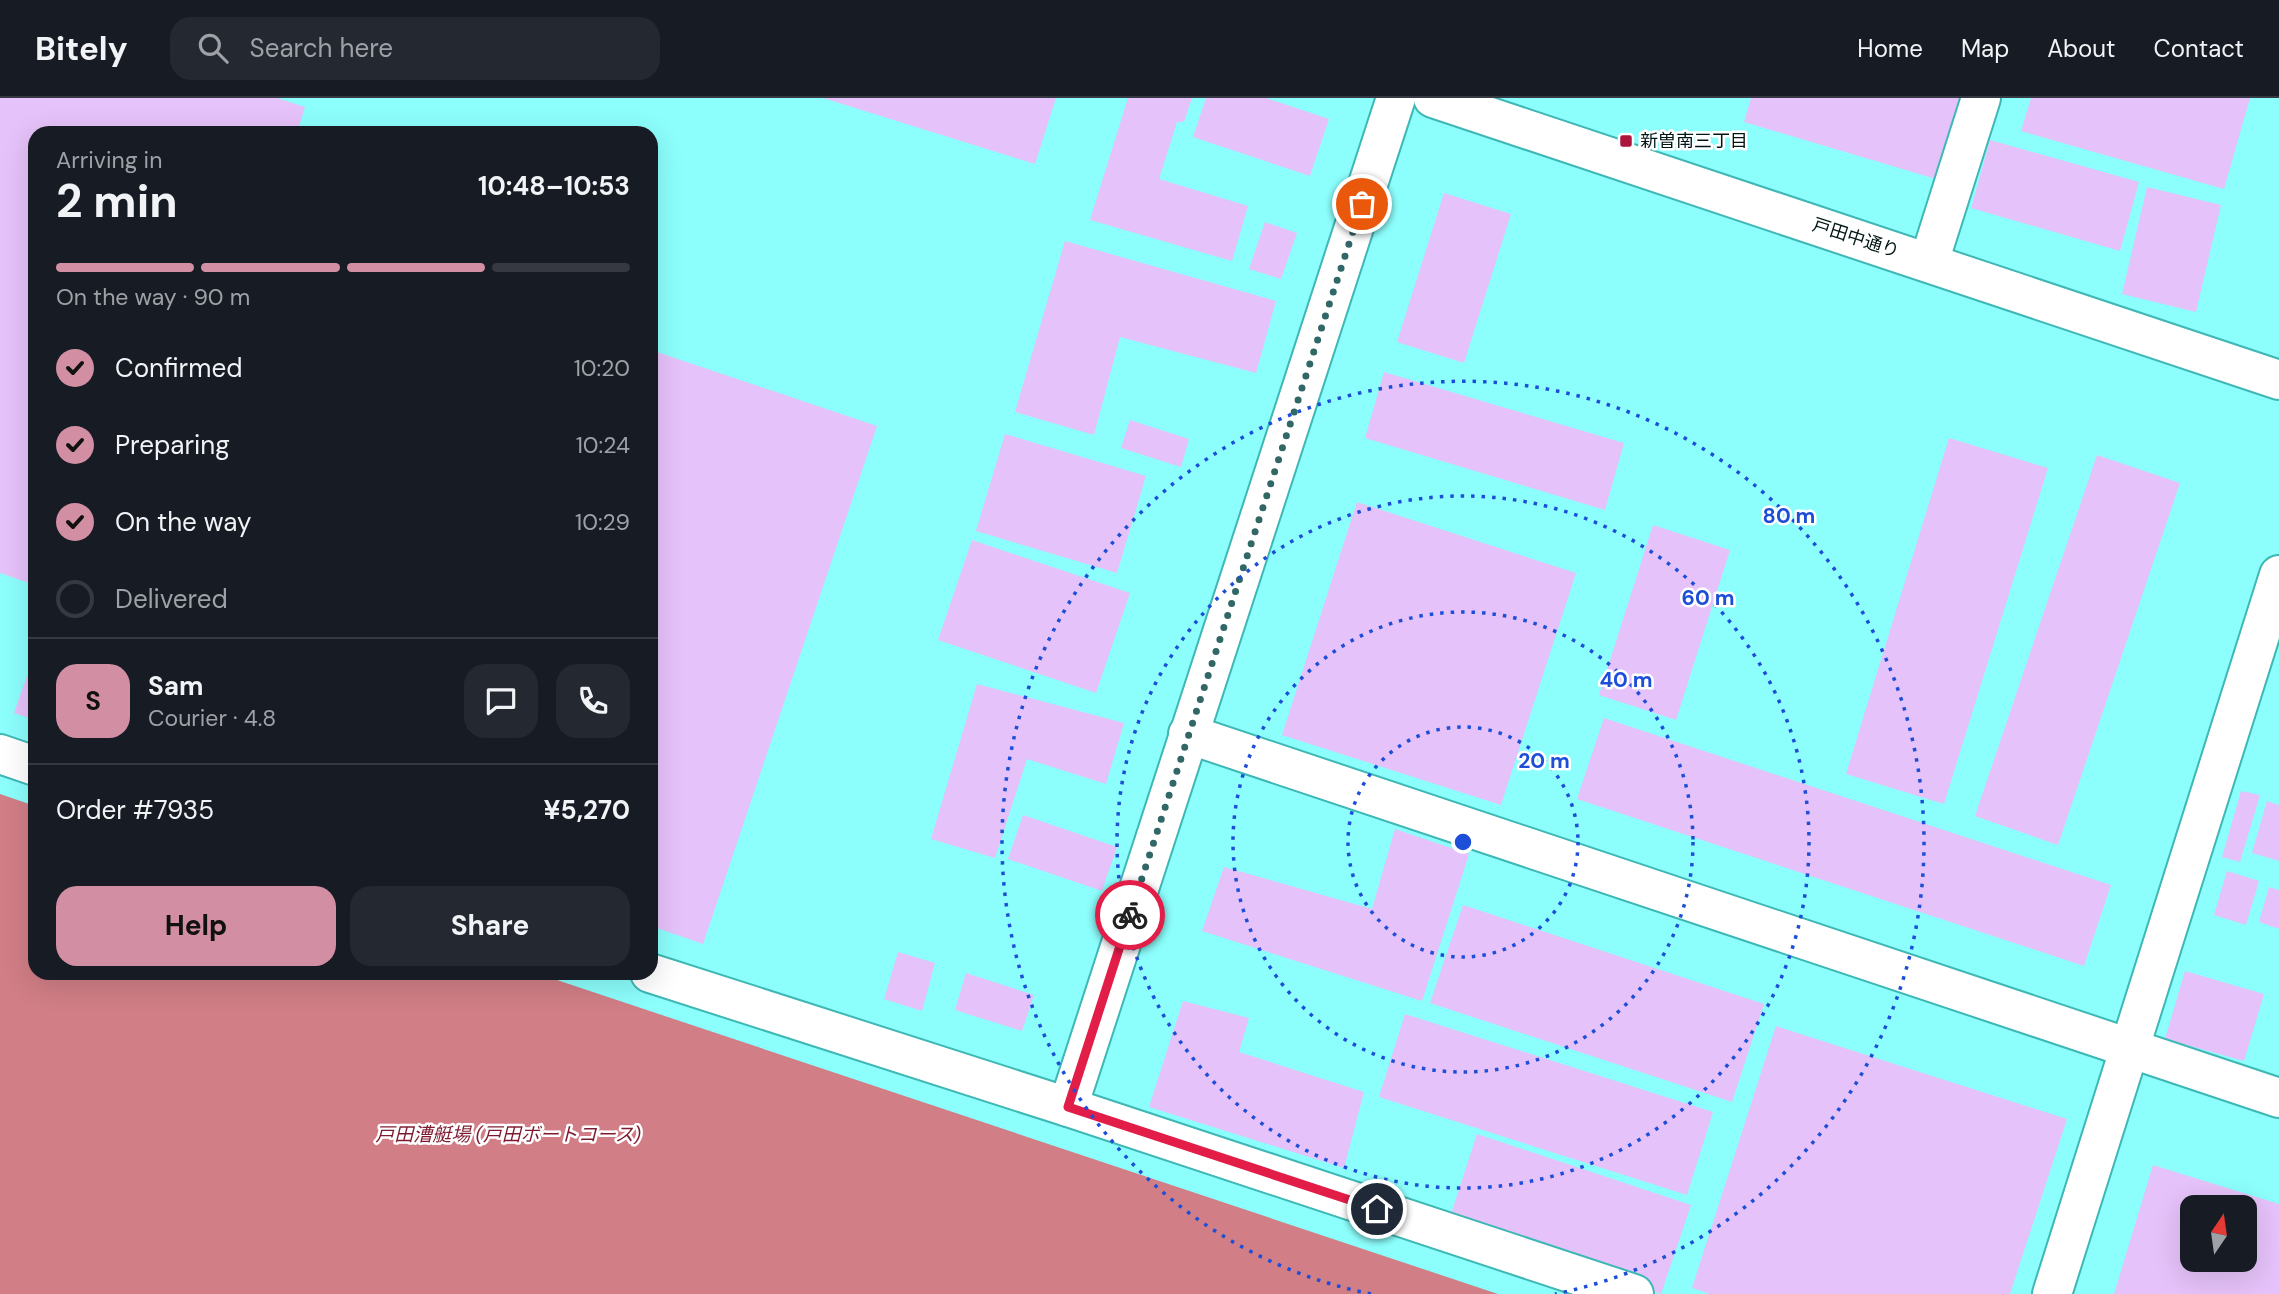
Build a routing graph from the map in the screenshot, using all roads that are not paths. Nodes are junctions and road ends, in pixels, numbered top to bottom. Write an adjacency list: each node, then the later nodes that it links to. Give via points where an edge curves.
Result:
1 (1396, 98): 7 (street)
2 (1433, 98): 4 (street, 戸田中通り)
3 (1981, 98): 4 (street)
4 (1929, 262): 5 (street, 戸田中通り)
5 (2279, 380)
6 (2279, 575): 11 (street)
7 (1188, 734): 11 (street); 13 (street)
8 (0, 754): 9 (street)
9 (28, 764)
10 (658, 976): 13 (street)
11 (2130, 1049): 12 (street); 15 (street)
12 (2279, 1098)
13 (1068, 1107): 14 (street)
14 (1634, 1294)
15 (2052, 1294)

